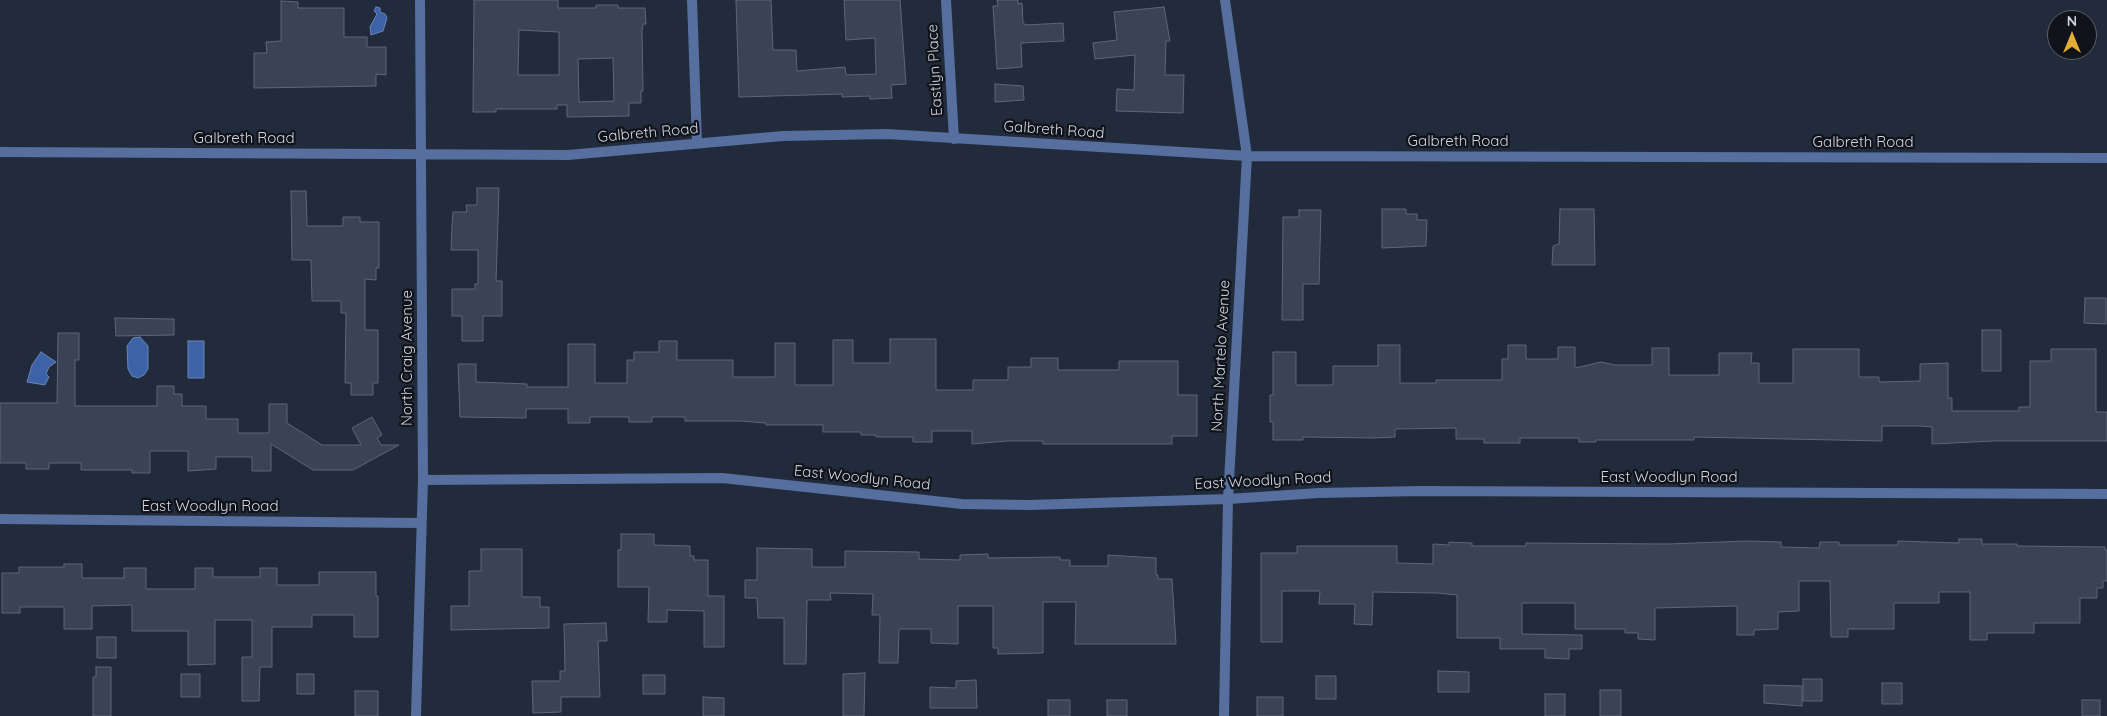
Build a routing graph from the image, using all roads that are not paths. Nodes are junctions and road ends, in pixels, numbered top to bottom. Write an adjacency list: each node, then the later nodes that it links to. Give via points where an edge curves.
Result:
1 (420, 0): 8 (street, North Craig Avenue)
2 (692, 0): 6 (street)
3 (946, 0): 5 (street, Eastlyn Place)
4 (1225, 0): 9 (street, North Martelo Avenue)
5 (954, 139): 6 (street, Galbreth Road, via 782,136); 9 (street, Galbreth Road)
6 (697, 143): 8 (street, Galbreth Road, via 568,155)
7 (0, 152): 8 (street, Galbreth Road)
8 (420, 154): 11 (street, North Craig Avenue)
9 (1247, 156): 10 (street, Galbreth Road); 13 (street, North Martelo Avenue)
10 (2107, 158)
11 (423, 480): 13 (street, East Woodlyn Road, via 722,478 954,503 1029,506); 15 (street, North Craig Avenue)
12 (2107, 494): 13 (street, East Woodlyn Road, via 1421,491)
13 (1228, 499): 17 (street, North Martelo Avenue)
14 (0, 520): 15 (street, East Woodlyn Road)
15 (420, 523): 16 (street, North Craig Avenue)
16 (416, 716)
17 (1224, 716)

